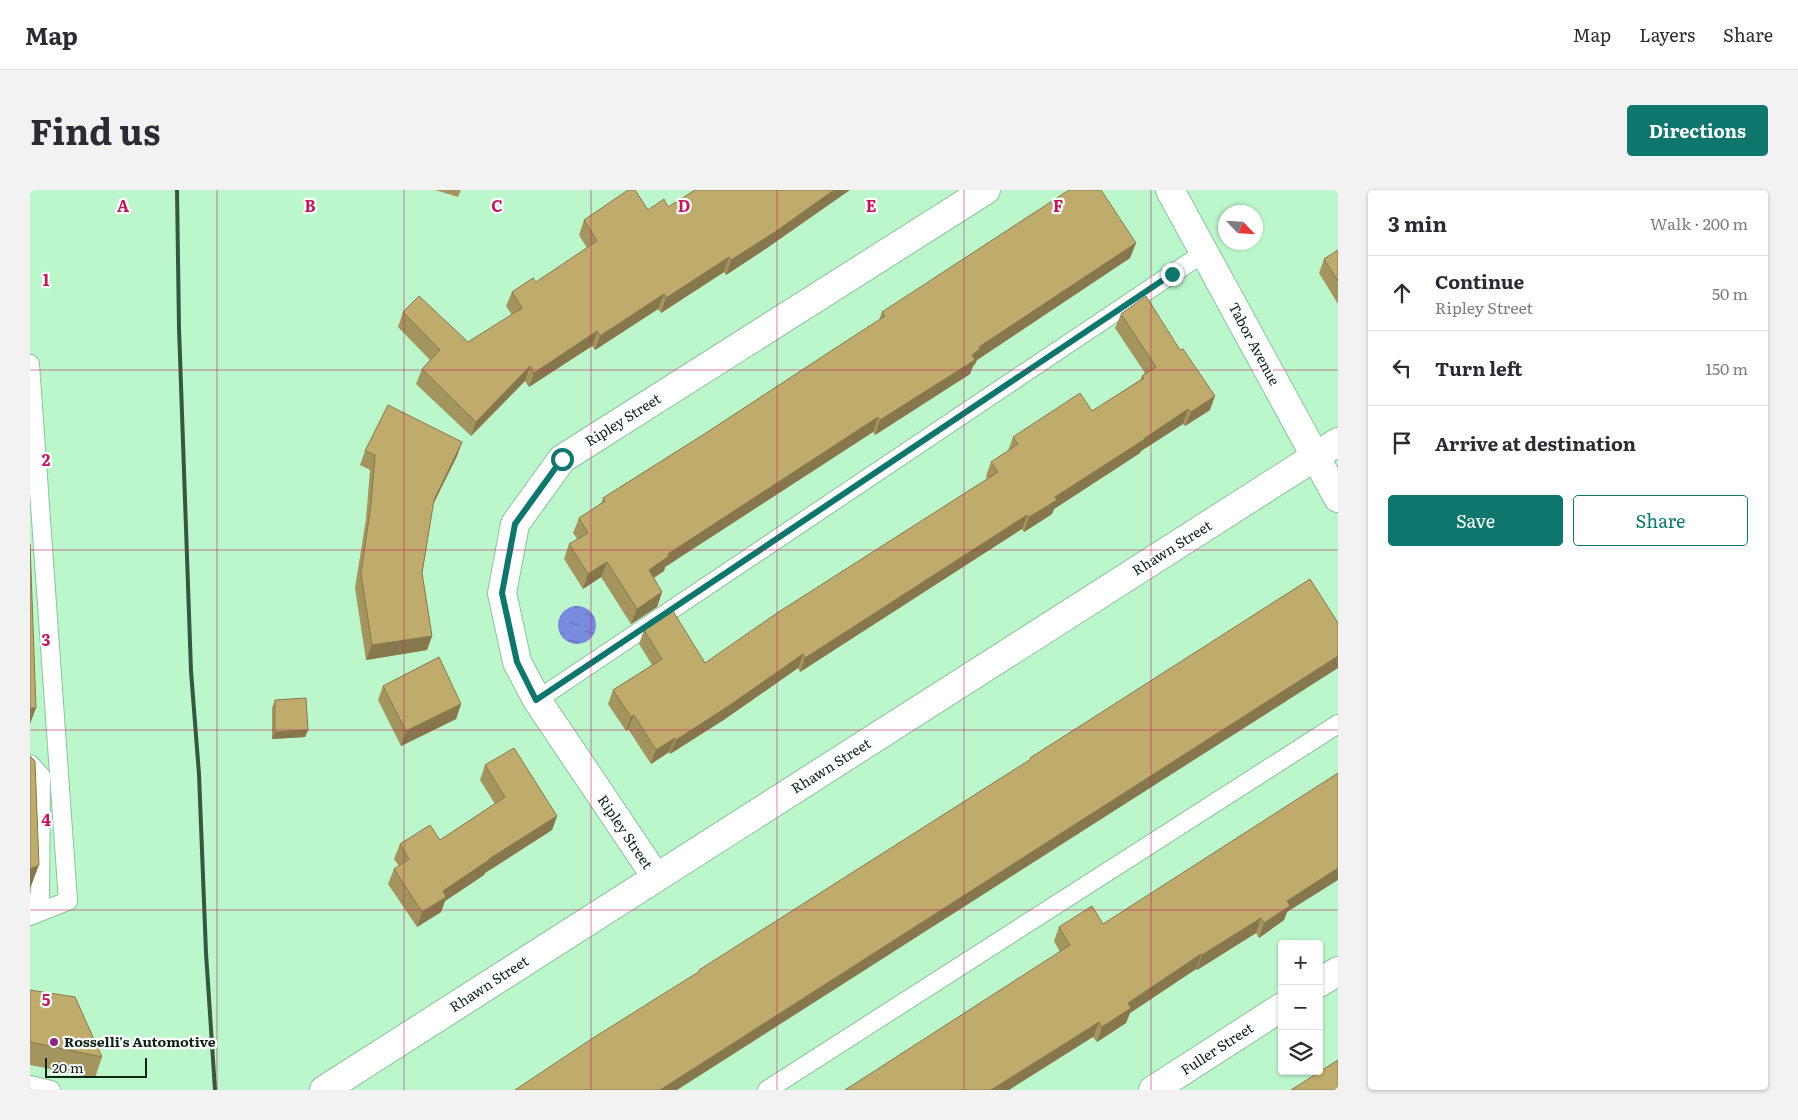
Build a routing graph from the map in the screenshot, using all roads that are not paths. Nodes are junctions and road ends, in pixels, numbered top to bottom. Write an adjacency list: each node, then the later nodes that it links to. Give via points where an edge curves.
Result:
1 (986, 190): 7 (street, Ripley Street, via 562,459 515,524 502,593 517,662)
2 (1170, 190): 3 (street, Tabor Avenue)
3 (1205, 252): 5 (street, Tabor Avenue); 7 (lane)
4 (30, 364): 12 (lane, via 68,901)
5 (1327, 450): 6 (street, Tabor Avenue); 10 (street, Rhawn Street)
6 (1338, 498)
7 (536, 700): 10 (street, Ripley Street)
8 (1338, 724): 19 (lane)
9 (30, 764): 11 (lane, via 41,776 41,785 40,900)
10 (656, 877): 18 (street, Rhawn Street)
11 (30, 903)
12 (30, 916)
13 (1338, 971): 14 (street)
14 (1323, 980)
15 (1278, 1010): 20 (street, Fuller Street)
16 (30, 1085): 17 (lane)
17 (51, 1090)
18 (324, 1090)
19 (767, 1090)
20 (1153, 1090)

